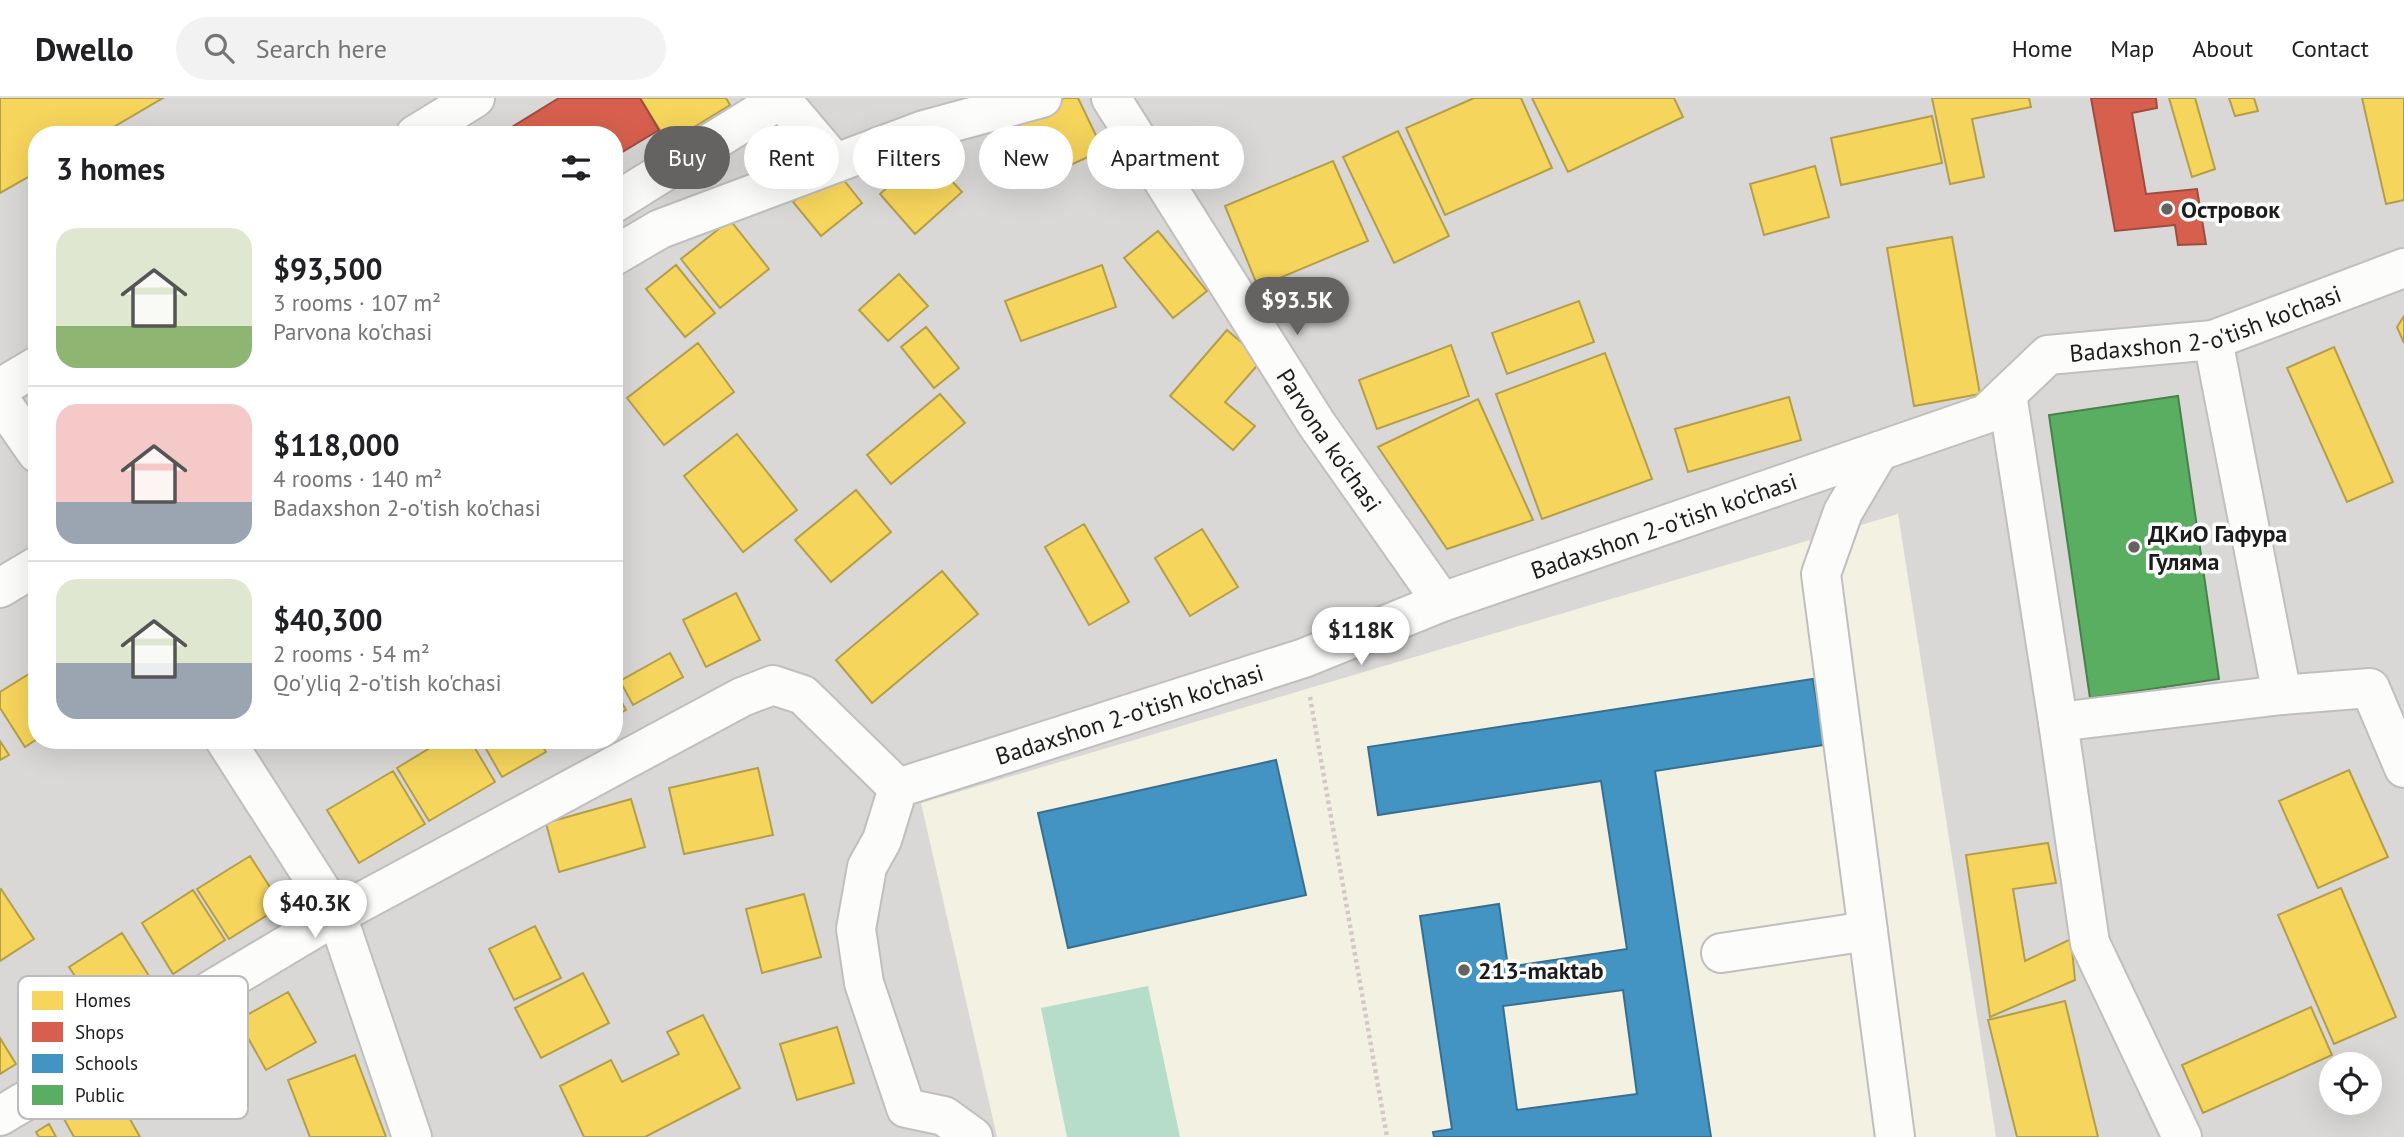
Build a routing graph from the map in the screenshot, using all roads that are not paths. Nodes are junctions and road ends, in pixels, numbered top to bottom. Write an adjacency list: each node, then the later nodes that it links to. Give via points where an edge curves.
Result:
1 (475, 98): 5 (street)
2 (781, 98): 6 (street); 9 (street)
3 (1042, 98): 7 (street, via 924,130)
4 (1111, 98): 21 (street, Parvona ko'chasi, via 1316,423)
5 (430, 126)
6 (804, 126)
7 (839, 162)
8 (766, 189): 10 (street, via 660,229)
9 (623, 197)
10 (623, 251)
11 (2404, 268): 12 (street, Badaxshon 2-o'tish ko'chasi)
12 (2213, 340): 15 (street, Badaxshon 2-o'tish ko'chasi, via 2048,355); 22 (street)
13 (28, 371): 14 (street)
14 (0, 388)
15 (2007, 394): 18 (street, Badaxshon 2-o'tish ko'chasi, via 1986,414); 23 (street)
16 (0, 400): 17 (street)
17 (28, 440)
18 (1880, 451): 21 (street, Badaxshon 2-o'tish ko'chasi); 28 (street, via 1843,512 1821,574)
19 (28, 571): 20 (street)
20 (0, 588)
21 (1442, 602): 26 (street, Badaxshon 2-o'tish ko'chasi, via 1304,658)
22 (2282, 695): 23 (street); 25 (street, via 2370,688)
23 (2058, 722): 36 (street, via 2091,943)
24 (231, 749): 27 (street)
25 (2404, 768)
26 (898, 788): 27 (street, via 803,695 773,685 742,697); 34 (street, via 882,840 867,867 860,905 856,929 864,983 906,1108 944,1116)
27 (337, 915): 30 (street); 33 (street)
28 (1868, 931): 29 (street); 35 (street)
29 (1721, 954)
30 (235, 976)
31 (18, 1105): 32 (street)
32 (0, 1116)
33 (412, 1137)
34 (973, 1137)
35 (1895, 1137)
36 (2182, 1137)

